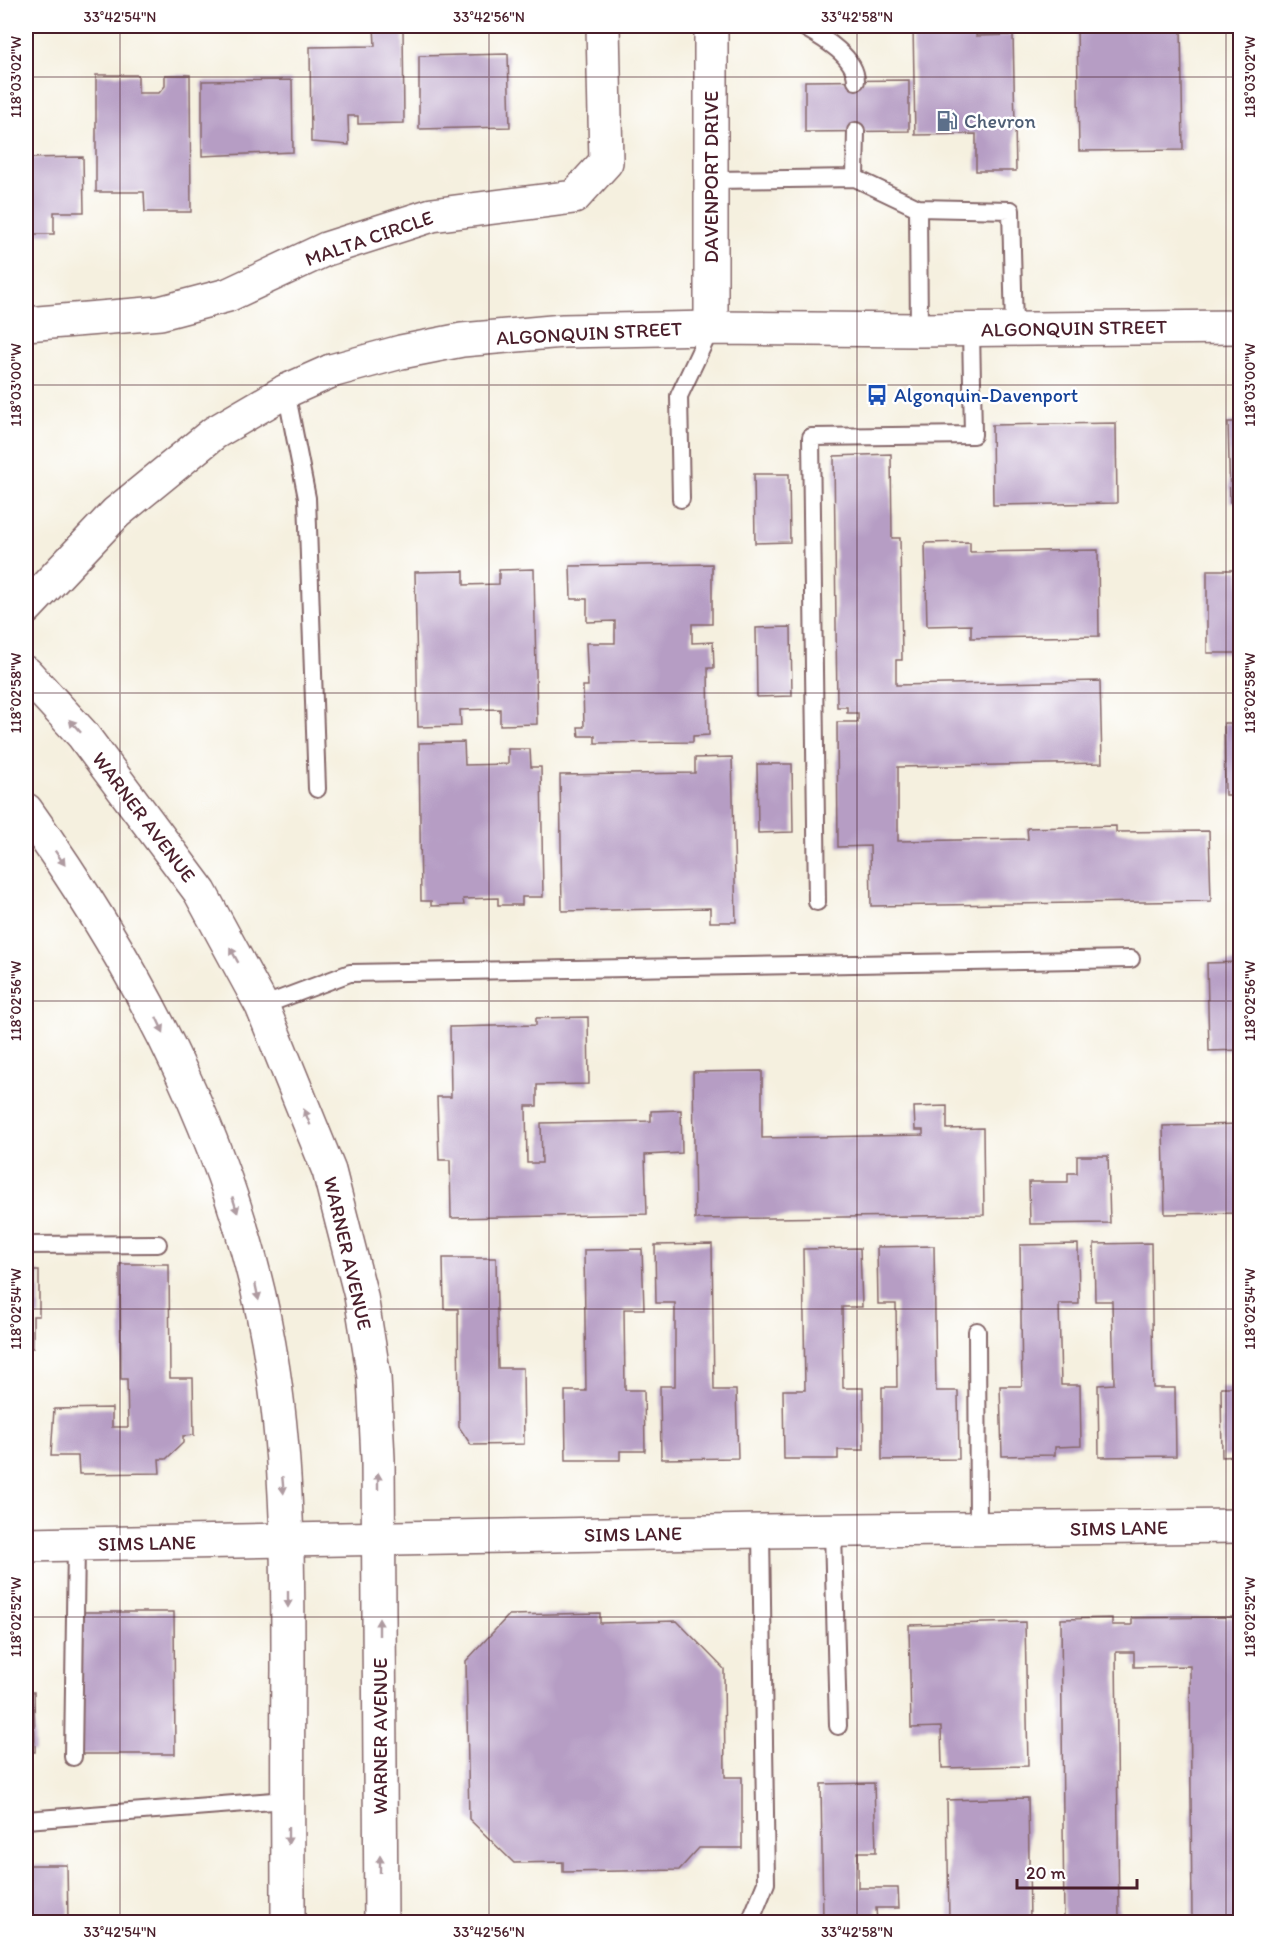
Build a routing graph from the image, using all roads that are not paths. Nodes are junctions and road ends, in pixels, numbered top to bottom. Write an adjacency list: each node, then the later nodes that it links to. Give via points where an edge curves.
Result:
1 (603, 26): 9 (main road, MALTA CIRCLE, via 606,162 574,197 432,215 326,249 228,295 160,313)
2 (711, 26): 7 (main road, DAVENPORT DRIVE)
3 (802, 26): 4 (lane, via 835,45 856,74)
4 (856, 81)
5 (856, 131): 6 (lane)
6 (855, 178): 7 (lane); 8 (lane)
7 (712, 180): 11 (main road, DAVENPORT DRIVE)
8 (918, 208): 12 (lane, via 1011,210); 13 (lane)
9 (26, 324)
10 (1240, 327): 12 (main road, ALGONQUIN STREET)
11 (711, 328): 13 (main road, ALGONQUIN STREET); 15 (main road, ALGONQUIN STREET, via 563,331 462,340 331,371); 16 (lane, via 679,396)
12 (1014, 328): 14 (main road, ALGONQUIN STREET)
13 (919, 330): 14 (main road, ALGONQUIN STREET)
14 (971, 330): 21 (lane, via 973,435 811,437)
15 (286, 391): 17 (main road, ALGONQUIN STREET, via 214,434 116,513); 19 (lane, via 307,498)
16 (681, 499)
17 (26, 608)
18 (26, 673): 23 (main road, WARNER AVENUE, one-way to 18, via 200,892 82,734)
19 (317, 789)
20 (26, 810): 32 (main road, one-way to 32, via 97,916 157,1019 226,1178 244,1235 273,1370)
21 (817, 902)
22 (1131, 959): 23 (lane, via 350,973)
23 (262, 1006): 31 (main road, WARNER AVENUE, one-way to 23, via 374,1377 361,1296 329,1171)
24 (158, 1244): 25 (lane)
25 (26, 1245)
26 (977, 1331): 28 (lane)
27 (1240, 1526): 28 (main road, SIMS LANE)
28 (978, 1530): 30 (main road, SIMS LANE)
29 (761, 1531): 30 (main road, SIMS LANE); 31 (main road, SIMS LANE); 41 (lane, via 766,1883)
30 (832, 1531): 35 (lane)
31 (379, 1539): 32 (main road, SIMS LANE); 40 (main road, WARNER AVENUE, one-way to 31)
32 (288, 1540): 34 (main road, SIMS LANE); 37 (main road, one-way to 37)
33 (26, 1545): 34 (main road, SIMS LANE)
34 (76, 1545): 36 (lane)
35 (838, 1726)
36 (73, 1757)
37 (287, 1800): 38 (lane); 39 (main road, one-way to 39)
38 (26, 1820)
39 (288, 1923)
40 (381, 1923)
41 (750, 1923)

